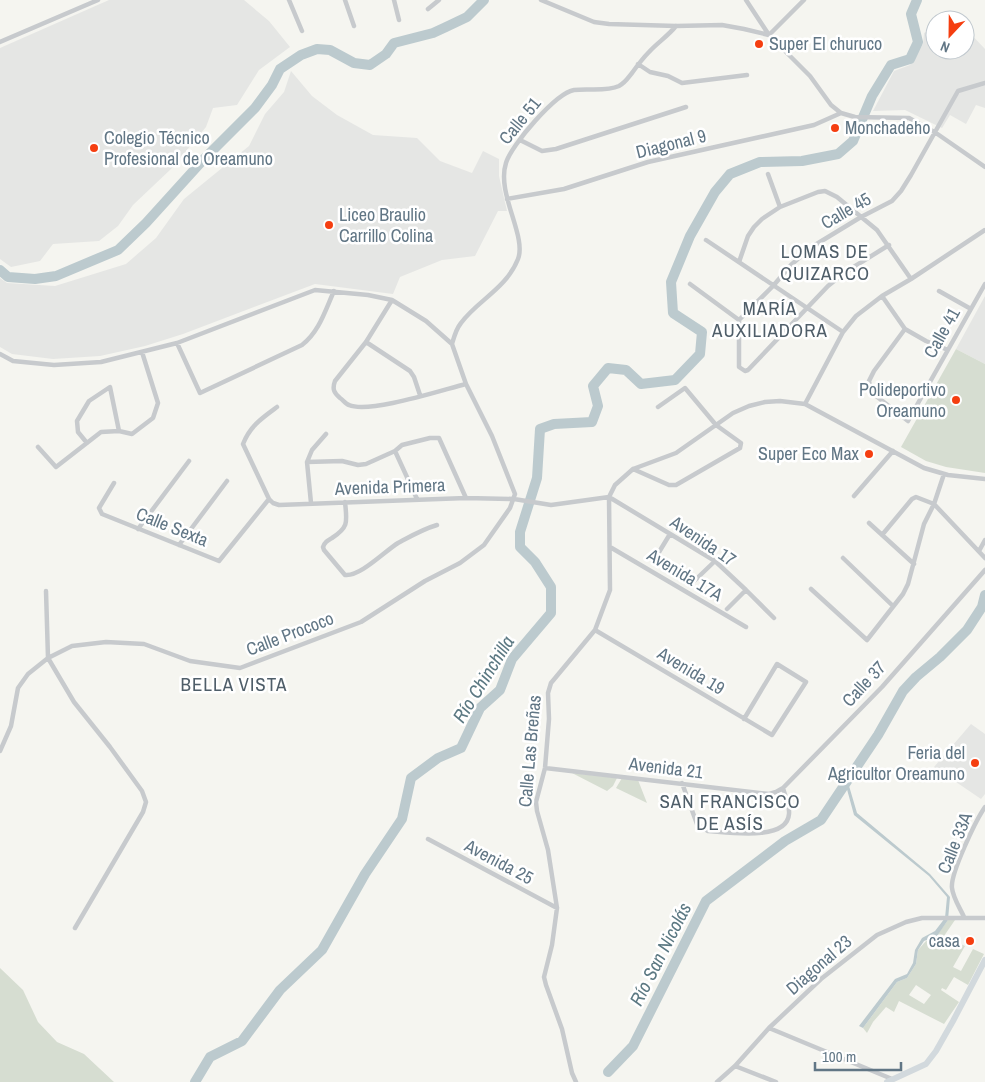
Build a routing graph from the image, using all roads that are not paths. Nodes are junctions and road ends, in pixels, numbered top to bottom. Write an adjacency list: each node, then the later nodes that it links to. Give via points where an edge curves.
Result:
1 (98, 0): 15 (street)
2 (289, 0): 13 (street)
3 (345, 0): 11 (street)
4 (394, 0): 10 (street)
5 (440, 0): 9 (street)
6 (541, 0): 12 (street, via 594,22)
7 (746, 0): 14 (street)
8 (804, 0): 14 (street)
9 (428, 9)
10 (399, 20)
11 (354, 26)
12 (676, 26): 14 (street, via 744,28); 16 (street, Calle 51)
13 (302, 31)
14 (769, 35): 20 (street)
15 (0, 42)
16 (638, 64): 17 (street, via 650,72 682,83); 22 (street, Calle 51, via 619,86 572,90 554,100)
17 (747, 75)
18 (985, 84): 21 (street, Calle 45, via 958,91)
19 (686, 106): 22 (street, via 556,149 542,151)
20 (841, 113): 21 (street, via 855,117 909,118); 25 (street, Diagonal 9, via 814,125 648,162 564,189)
21 (936, 133): 23 (street); 27 (street, Calle 45, via 901,192 892,201)
22 (520, 140): 25 (street, Calle 51, via 506,161 504,182)
23 (985, 167)
24 (768, 174): 26 (street)
25 (507, 199): 47 (street, Calle 51, via 520,246 518,260 509,276 460,324)
26 (780, 207): 27 (street, via 825,191); 31 (street, via 754,226)
27 (861, 217): 30 (street); 35 (street, Calle 45, via 810,248)
28 (985, 230): 32 (street)
29 (706, 240): 31 (street)
30 (889, 245): 32 (street); 40 (street, via 844,273)
31 (739, 262): 35 (street)
32 (911, 279): 38 (street)
33 (690, 284): 42 (street)
34 (985, 284): 41 (street, Calle 41)
35 (773, 286): 40 (street); 42 (street, Calle 45)
36 (334, 291): 39 (street); 46 (street, via 316,290); 46 (street, via 320,322 302,345 200,393)
37 (939, 291): 41 (street)
38 (882, 296): 43 (street); 44 (street, via 856,316)
39 (392, 300): 45 (street); 47 (street, via 426,321)
40 (807, 309): 42 (street, via 748,370 739,367); 44 (street)
41 (971, 309): 48 (street, Calle 41)
42 (739, 320)
43 (905, 329): 48 (street); 48 (street, Calle 41, via 869,381 871,392 908,421)
44 (843, 332): 53 (street)
45 (366, 342): 52 (street, via 410,371); 52 (street, via 335,381 334,392 350,405 367,407)
46 (177, 343): 49 (street)
47 (452, 344): 51 (street)
48 (948, 350)
49 (142, 352): 50 (street, via 101,362 54,365 13,361); 57 (street, via 158,403 153,418 132,434)
50 (0, 354)
51 (466, 384): 52 (street); 75 (street, via 496,444 516,494)
52 (420, 396)
53 (805, 404): 56 (street, via 765,402 734,413); 62 (street)
54 (277, 406): 73 (street, via 254,425 243,444)
55 (658, 407): 56 (street, via 685,388)
56 (716, 425): 65 (street, via 676,453); 65 (street, via 742,446 672,486)
57 (119, 431): 59 (street, via 101,432); 59 (street, via 110,387 89,401 76,421 78,432)
58 (326, 434): 64 (street, via 312,450)
59 (87, 443): 60 (street, via 56,467)
60 (38, 447)
61 (395, 451): 64 (street, via 366,464); 72 (street, via 402,446 438,438); 74 (street)
62 (893, 451): 66 (street, via 924,468); 71 (street)
63 (189, 461): 81 (street)
64 (307, 462): 77 (street)
65 (633, 469): 70 (street)
66 (944, 474): 67 (street); 78 (street)
67 (985, 479)
68 (227, 481): 85 (street)
69 (114, 483): 81 (street, Calle Sexta, via 99,508 100,512)
70 (609, 496): 75 (street, via 561,504); 82 (street, Avenida 17); 86 (street, Calle Las Breñas)
71 (854, 496)
72 (466, 498): 74 (street, Avenida Primera); 75 (street, Avenida Primera)
73 (269, 499): 77 (street, Avenida Primera, via 279,505); 85 (street, Calle Sexta, via 219,561)
74 (418, 499): 76 (street, Avenida Primera)
75 (514, 499): 103 (street, Calle Prococo, via 502,522 484,545 460,563 361,622 240,668 190,661 144,644 106,642 72,646)
76 (345, 502): 77 (street, Avenida Primera); 80 (street, via 346,526 323,547 345,574 355,574 398,543)
77 (311, 503)
78 (934, 504): 83 (street, via 916,496); 87 (street); 92 (street, via 922,530)
79 (869, 523): 83 (street)
80 (437, 525)
81 (138, 529): 85 (street, Calle Sexta)
82 (670, 534): 90 (street, Avenida 17); 91 (street)
83 (882, 535): 92 (street)
84 (985, 540): 87 (street)
85 (179, 545)
86 (610, 547): 101 (street, Avenida 17A); 102 (street, Calle Las Breñas, via 610,590)
87 (979, 551): 89 (street)
88 (843, 558): 98 (street)
89 (985, 558)
90 (715, 561): 94 (street); 96 (street, Avenida 17)
91 (653, 562)
92 (914, 564): 98 (street, via 903,594)
93 (985, 570): 108 (street, Calle 37, via 882,687)
94 (690, 585)
95 (811, 589): 98 (street, via 867,640)
96 (746, 590): 99 (street); 100 (street, Avenida 17)
97 (46, 591): 103 (street)
98 (893, 606)
99 (727, 609)
100 (774, 618)
101 (746, 627)
102 (595, 630): 104 (street, Avenida 19); 106 (street, Calle Las Breñas, via 551,683)
103 (48, 658): 105 (street, Calle Prococo, via 28,674 18,688 11,726); 114 (street, via 74,702 142,791 146,802)
104 (744, 719): 104 (street, Avenida 19, via 777,664 806,682 772,735)
105 (0, 751)
106 (545, 768): 107 (street, Avenida 21); 111 (street, Calle Las Breñas, via 536,802)
107 (682, 783): 108 (street, Avenida 21, via 769,794); 108 (street, via 701,828 760,834 770,832 790,816)
108 (783, 788)
109 (985, 807): 112 (street, Calle 33A, via 960,857 952,882 954,896)
110 (428, 840): 111 (street, Avenida 25)
111 (557, 908): 119 (street, Calle Las Breñas, via 544,977)
112 (964, 918): 113 (street); 116 (street, Diagonal 23, via 922,918 878,934 821,979)
113 (985, 918)
114 (75, 928)
115 (985, 960): 118 (main road, via 926,1064)
116 (769, 1028): 117 (street, Diagonal 23); 118 (street)
117 (734, 1066): 120 (street, Diagonal 23); 121 (street)
118 (889, 1081)
119 (576, 1082)
120 (717, 1082)
121 (776, 1082)

